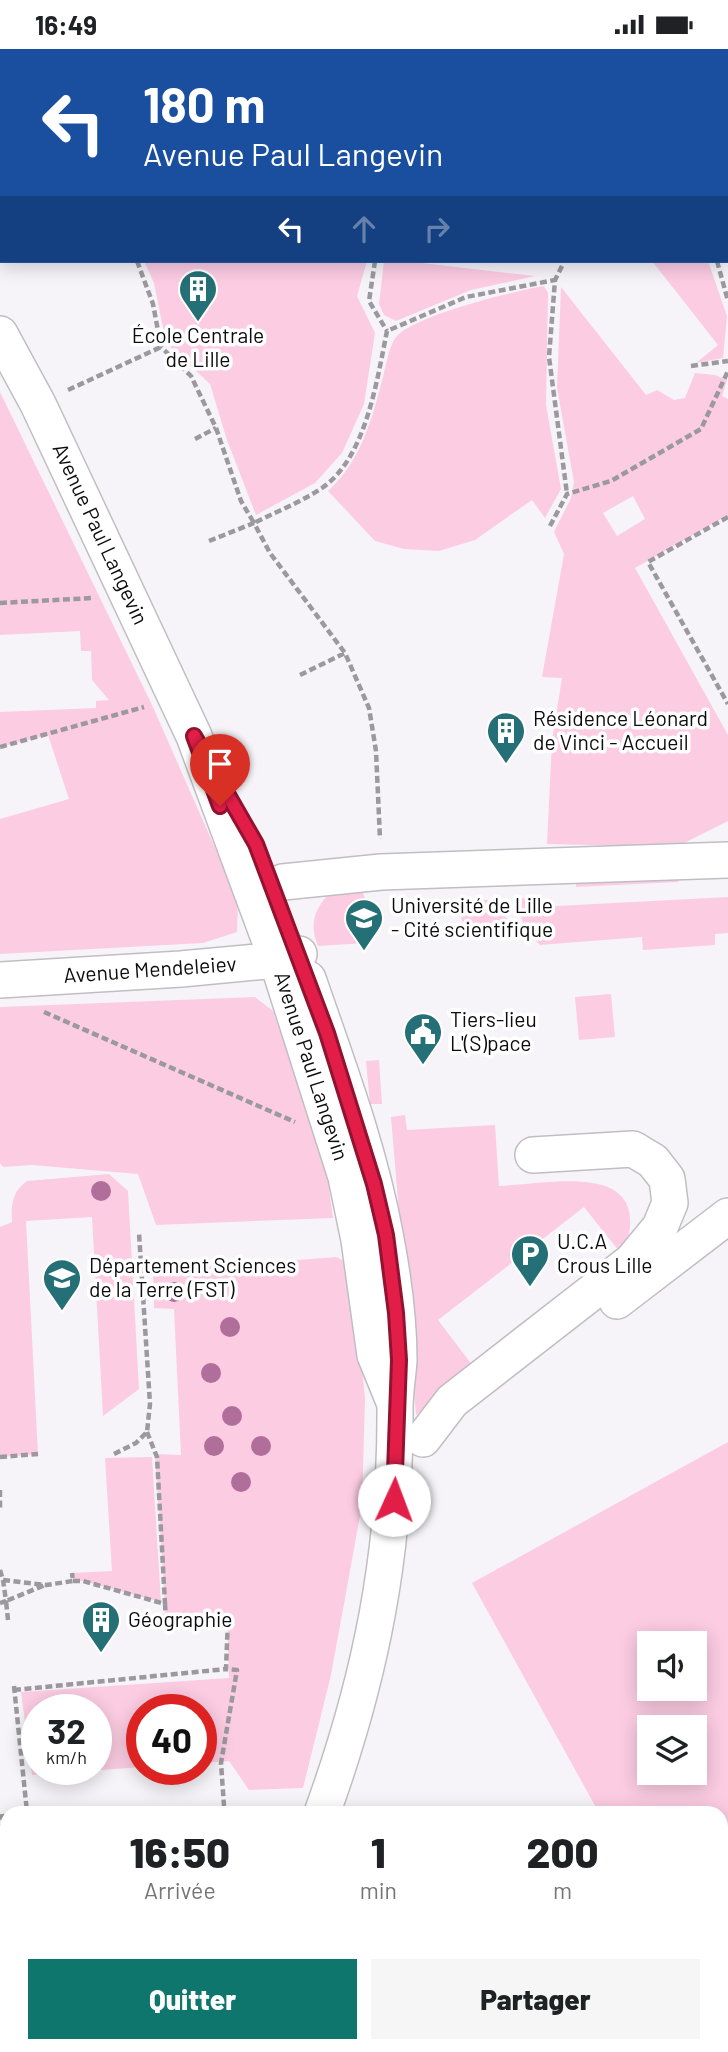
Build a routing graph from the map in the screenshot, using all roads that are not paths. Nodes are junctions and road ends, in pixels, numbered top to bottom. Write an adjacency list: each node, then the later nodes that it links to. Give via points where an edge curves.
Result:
1 (2, 340): 3 (street, Avenue Paul Langevin, via 38,404)
2 (728, 860): 3 (street, via 382,872)
3 (262, 888): 4 (street, Avenue Paul Langevin)
4 (288, 957): 5 (street, Avenue Mendeleiev); 8 (street, Avenue Paul Langevin, via 346,1177 375,1355)
5 (0, 979)
6 (533, 1155): 8 (street, via 633,1149 653,1161 667,1179 670,1203 660,1227 632,1261 452,1401)
7 (728, 1216): 8 (street, via 458,1423)
8 (410, 1444): 9 (street, Avenue Paul Langevin, via 375,1636)
9 (325, 1806)

